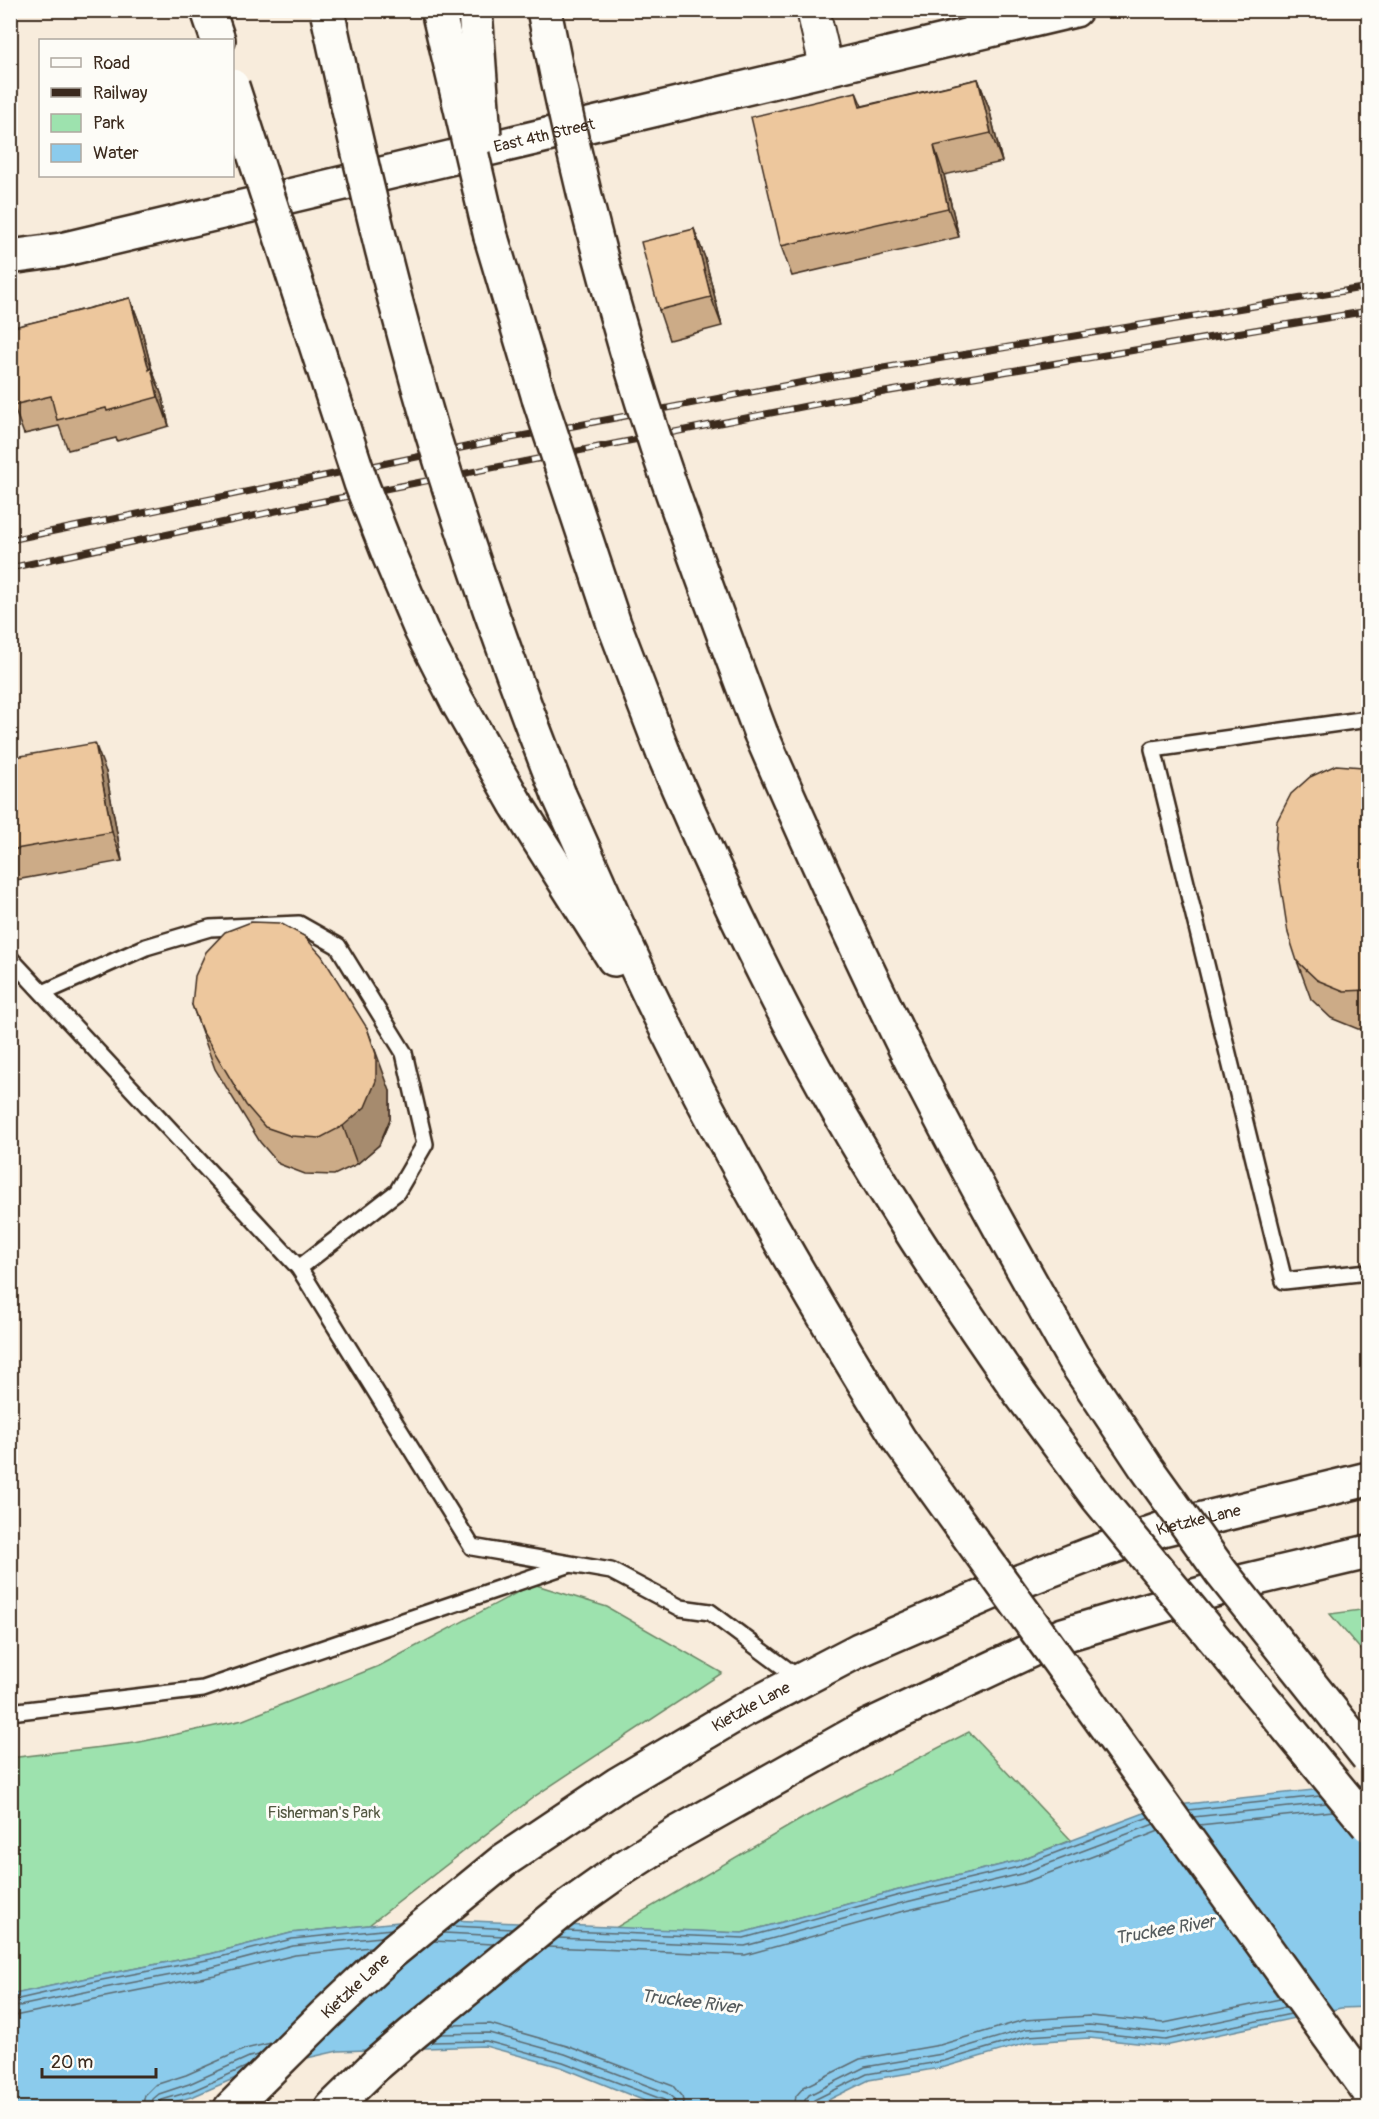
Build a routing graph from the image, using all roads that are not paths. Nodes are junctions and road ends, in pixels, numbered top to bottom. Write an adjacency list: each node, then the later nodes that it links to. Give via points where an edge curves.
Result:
1 (438, 10): 10 (main road, bridge)
2 (475, 10): 10 (main road, bridge)
3 (544, 10): 23 (main road, bridge, via 589,212 658,452 761,734 844,922 919,1075 1073,1358 1221,1572)
4 (813, 10): 8 (street)
5 (1060, 12): 7 (main road, East 4th Street)
6 (328, 13): 15 (main road, bridge, via 374,218 429,421 521,698 559,795 660,1016)
7 (972, 22): 8 (main road, East 4th Street)
8 (827, 70): 11 (main road, East 4th Street, via 61,250)
9 (234, 92): 15 (main road, bridge, via 361,483 422,630 516,804)
10 (491, 237): 24 (main road, bridge, via 569,493 614,624 706,853 783,1011 898,1212 1020,1393 1098,1498)
11 (10, 257)
12 (1368, 719): 17 (lane, via 1152,749 1284,1281)
13 (10, 958): 14 (lane)
14 (43, 993): 16 (lane); 16 (lane, via 146,947 210,928 299,924 338,946 404,1053 425,1144 397,1192)
15 (707, 1108): 25 (main road, bridge, via 826,1322 900,1441)
16 (299, 1268): 20 (lane, via 472,1547)
17 (1368, 1272)
18 (1368, 1479): 21 (main road, Kietzke Lane, via 1162,1529 993,1592 859,1650)
19 (1368, 1552): 27 (main road, via 1245,1581 1064,1635 863,1729 739,1797 565,1909 403,2042)
20 (570, 1564): 21 (lane, via 611,1571 681,1608 710,1612); 22 (lane, via 203,1689)
21 (801, 1680): 26 (main road, Kietzke Lane, via 618,1784 503,1861 393,1951)
22 (10, 1712)
23 (1368, 1757)
24 (1368, 1825)
25 (1368, 2090)
26 (231, 2109)
27 (332, 2109)

